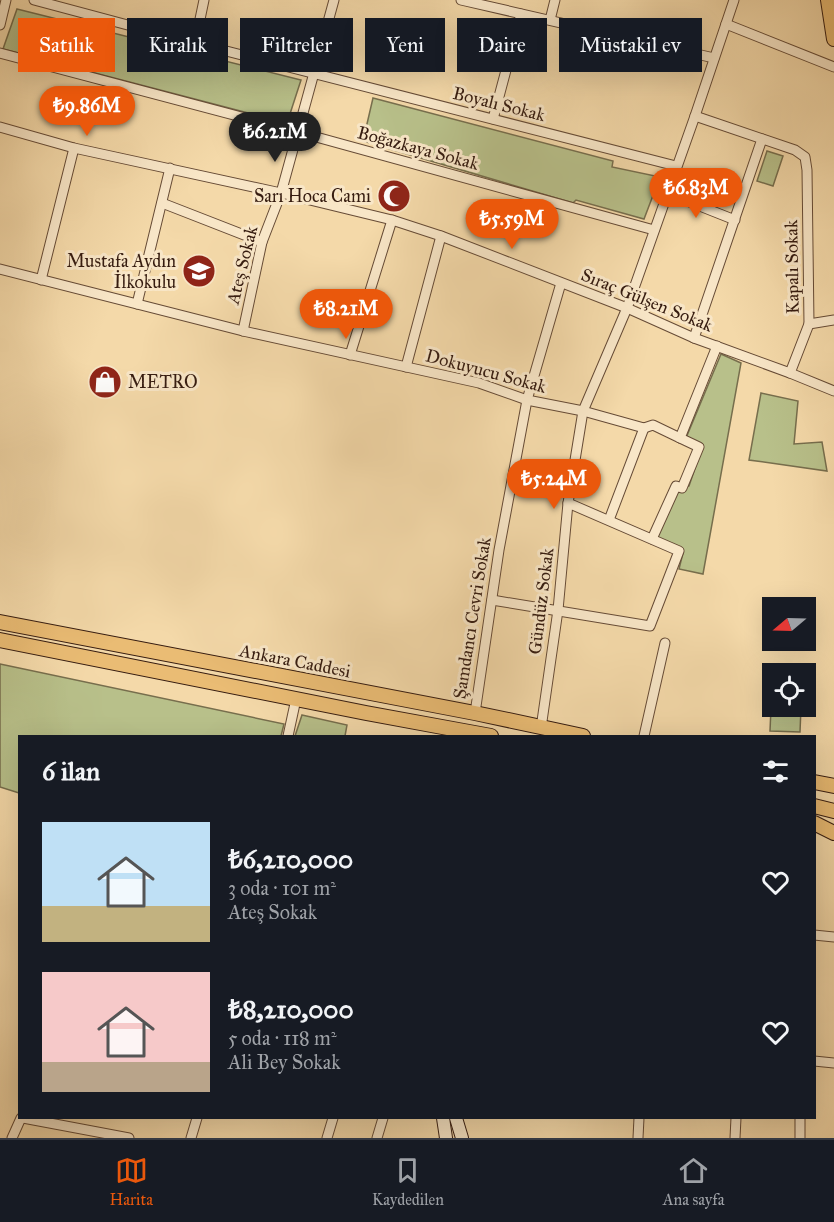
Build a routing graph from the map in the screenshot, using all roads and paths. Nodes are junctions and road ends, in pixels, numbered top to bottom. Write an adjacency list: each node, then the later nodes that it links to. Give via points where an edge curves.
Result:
1 (6, 0): 13 (street)
2 (34, 0): 14 (street, Boyalı Sokak)
3 (204, 0): 10 (street)
4 (334, 0): 20 (street, Ateş Sokak)
5 (461, 0): 9 (street)
6 (555, 0): 11 (street)
7 (734, 0): 12 (street, Gündüz Sokak)
8 (828, 0): 15 (main road)
9 (521, 14): 11 (street); 22 (street)
10 (200, 18)
11 (550, 20): 18 (street)
12 (726, 24): 18 (street, Gündüz Sokak); 19 (street)
13 (0, 25)
14 (127, 25)
15 (834, 39)
16 (228, 51): 20 (street, Boyalı Sokak)
17 (0, 53): 24 (street, Boğazkaya Sokak)
18 (714, 58): 21 (street, Gündüz Sokak)
19 (834, 67)
20 (314, 73): 22 (street, Boyalı Sokak); 24 (street, Ateş Sokak)
21 (695, 116): 25 (street); 27 (street, Gündüz Sokak)
22 (493, 119): 27 (street, Boyalı Sokak)
23 (0, 127): 26 (street, Sıraç Gülşen Sokak)
24 (298, 132): 29 (street, Ateş Sokak); 34 (street, Boğazkaya Sokak)
25 (762, 139): 33 (street); 43 (street, Kapalı Sokak, via 805,157)
26 (74, 148): 28 (street, Sıraç Gülşen Sokak); 38 (street)
27 (676, 166): 30 (street, Gündüz Sokak)
28 (170, 168): 29 (street, Sıraç Gülşen Sokak); 31 (street)
29 (281, 193): 32 (street, Sıraç Gülşen Sokak); 36 (street, Ateş Sokak)
30 (667, 194): 33 (street); 34 (street, Gündüz Sokak)
31 (162, 203): 36 (street); 40 (street)
32 (392, 220): 35 (street, Sıraç Gülşen Sokak); 47 (street)
33 (735, 220): 45 (street)
34 (654, 230): 41 (street, Gündüz Sokak)
35 (441, 237): 39 (street, Sıraç Gülşen Sokak); 48 (street)
36 (262, 242): 44 (street, Ateş Sokak)
37 (0, 269): 38 (street, Dokuyucu Sokak)
38 (41, 279): 40 (street, Dokuyucu Sokak)
39 (561, 284): 41 (street, Sıraç Gülşen Sokak); 51 (street, Şamdancı Cevri Sokak)
40 (137, 304): 44 (street, Dokuyucu Sokak)
41 (627, 308): 45 (street, Sıraç Gülşen Sokak); 52 (street, Gündüz Sokak)
42 (834, 320): 43 (street)
43 (809, 324): 49 (street, Kapalı Sokak)
44 (243, 331): 47 (street, Dokuyucu Sokak)
45 (694, 338): 46 (street, Sıraç Gülşen Sokak)
46 (717, 346): 49 (street, Sıraç Gülşen Sokak); 54 (street)
47 (350, 355): 48 (street, Dokuyucu Sokak)
48 (406, 367): 51 (street, Dokuyucu Sokak, via 479,383)
49 (790, 373): 50 (street, Sıraç Gülşen Sokak)
50 (834, 392)
51 (527, 400): 52 (street, Dokuyucu Sokak); 58 (street, Şamdancı Cevri Sokak)
52 (583, 411): 53 (street, Dokuyucu Sokak); 55 (street, Gündüz Sokak)
53 (644, 428): 54 (street, Dokuyucu Sokak, via 653,425); 56 (street)
54 (680, 438): 57 (street, via 699,447 682,488 676,486)
55 (568, 503): 56 (street); 59 (street, Gündüz Sokak)
56 (609, 520): 57 (street)
57 (652, 539): 59 (street, via 679,551 650,626)
58 (492, 600): 59 (street); 64 (street, Şamdancı Cevri Sokak)
59 (558, 610): 66 (street, Gündüz Sokak)
60 (0, 622): 64 (main road, Ankara Caddesi)
61 (0, 640): 63 (main road, Ankara Caddesi)
62 (665, 643): 71 (street)
63 (296, 699): 65 (main road, Ankara Caddesi); 67 (street)
64 (475, 713): 66 (main road, Ankara Caddesi)
65 (426, 724): 68 (street); 69 (main road, Ankara Caddesi)
66 (541, 728): 70 (main road, Ankara Caddesi)
67 (288, 735)
68 (451, 735)
69 (486, 735)
70 (578, 735)
71 (644, 735)
72 (816, 806): 73 (main road)
73 (834, 811)
74 (816, 825): 75 (main road)
75 (834, 832)
76 (816, 935): 77 (street)
77 (834, 937)
78 (816, 1061): 79 (street)
79 (834, 1063)
80 (22, 1119): 90 (street)
81 (27, 1119): 91 (street)
82 (197, 1119): 92 (street)
83 (333, 1119): 93 (street)
84 (383, 1119): 94 (street)
85 (443, 1119): 89 (street)
86 (639, 1119): 95 (street)
87 (736, 1119): 96 (street)
88 (800, 1119): 97 (street)
89 (445, 1136)
90 (12, 1138)
91 (129, 1138)
92 (191, 1138)
93 (327, 1138)
94 (377, 1138)
95 (638, 1138)
96 (735, 1138)
97 (800, 1138)

